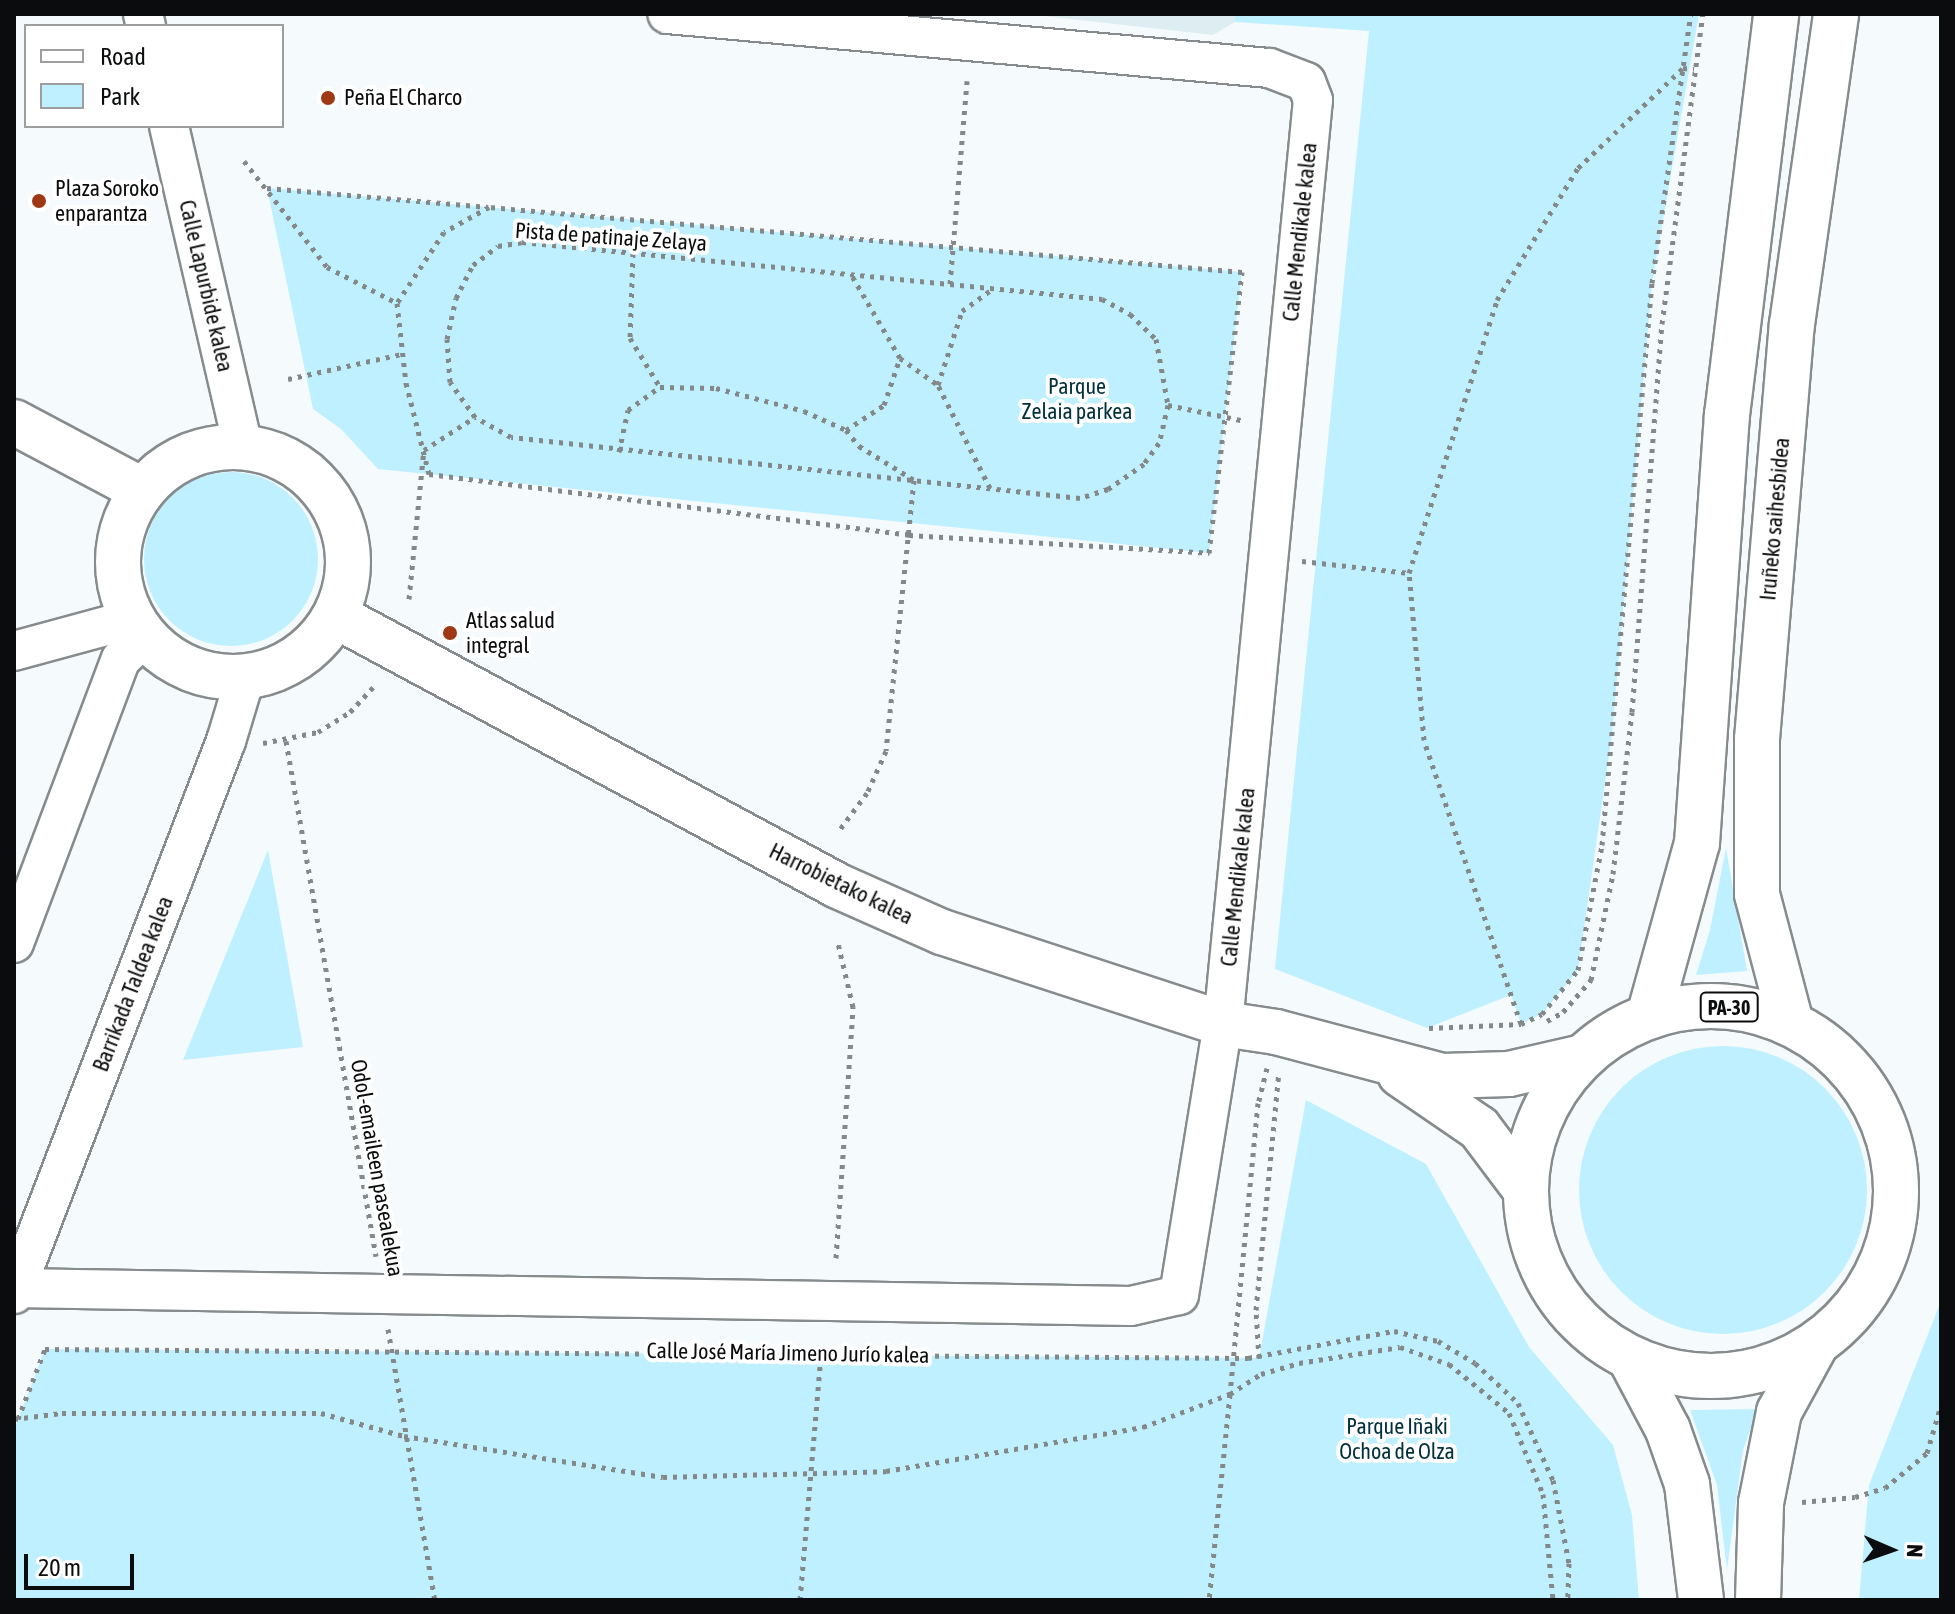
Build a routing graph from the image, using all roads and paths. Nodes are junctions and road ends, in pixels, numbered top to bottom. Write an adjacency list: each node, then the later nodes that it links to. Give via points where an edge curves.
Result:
1 (667, 14): 28 (street, Calle Mendikale kalea, via 1269,68 1306,82 1313,100)
2 (1691, 14): 6 (path)
3 (1703, 14): 7 (path)
4 (1776, 14): 50 (main road, via 1727,415 1697,843)
5 (1836, 14): 51 (main road, Iruñeko saihesbidea / PA-30, via 1792,324 1757,739 1757,894)
6 (1683, 68): 7 (path); 38 (path, via 1578,168 1497,300); 54 (path, via 1652,283 1602,845 1578,970 1542,1014)
7 (1694, 69): 55 (path, via 1662,324 1632,712 1613,874 1591,980 1563,1012)
8 (967, 81): 13 (path)
9 (169, 128): 30 (street, Calle Lapurbide kalea)
10 (244, 161): 18 (path, via 327,267)
11 (267, 188): 12 (path)
12 (489, 207): 13 (path); 18 (path, via 444,232)
13 (951, 247): 16 (path); 26 (path, via 1242,272)
14 (633, 253): 15 (path, Pista de patinaje Zelaya); 23 (path, via 630,338); 25 (path, Pista de patinaje Zelaya, via 522,242 498,246 473,265 456,298 447,339 450,382)
15 (851, 274): 16 (path, Pista de patinaje Zelaya); 20 (path)
16 (950, 284): 17 (path, Pista de patinaje Zelaya)
17 (993, 288): 22 (path, via 962,311); 24 (path, Pista de patinaje Zelaya, via 1102,299 1130,314 1156,339)
18 (397, 303): 19 (path)
19 (402, 354): 21 (path); 31 (path)
20 (900, 358): 22 (path); 29 (path, via 884,405)
21 (288, 379)
22 (938, 385): 34 (path)
23 (660, 387): 29 (path, via 751,395); 32 (path, via 628,410)
24 (1168, 405): 26 (path); 34 (path, Pista de patinaje Zelaya, via 1159,443 1144,464 1108,489 1080,498)
25 (475, 417): 31 (path); 32 (path, Pista de patinaje Zelaya, via 511,437)
26 (1225, 417): 28 (path); 36 (path, via 1209,553)
27 (14, 422): 35 (main road)
28 (1281, 428): 37 (street, Calle Mendikale kalea)
29 (846, 430): 33 (path, via 859,446)
30 (243, 446): 35 (main road, via 205,449 170,464); 40 (main road, via 279,455 301,469 335,506 347,542 348,580)
31 (424, 450): 36 (path, via 429,474); 39 (path)
32 (619, 452): 33 (path, Pista de patinaje Zelaya)
33 (914, 480): 34 (path, Pista de patinaje Zelaya); 36 (path)
34 (990, 488)
35 (142, 490): 41 (main road, via 125,519 118,553 119,587)
36 (909, 535): 47 (path, via 886,751 867,793)
37 (1269, 557): 38 (path); 52 (street, Calle Mendikale kalea)
38 (1409, 573): 54 (path, via 1424,740)
39 (409, 599)
40 (336, 616): 43 (main road, via 313,646 282,667); 52 (main road, Harrobietako kalea, via 838,886 942,932)
41 (138, 628): 42 (street); 43 (main road, via 173,662 208,676); 48 (street, via 121,659)
42 (14, 651)
43 (245, 678): 45 (street, Barrikada Taldea kalea)
44 (373, 687): 46 (path, via 339,719)
45 (226, 741): 46 (path); 65 (street, Barrikada Taldea kalea)
46 (286, 741): 66 (path, Odol-emaileen pasealekua)
47 (838, 832)
48 (14, 943)
49 (838, 943): 64 (path, via 853,1007)
50 (1649, 1016): 51 (main road, PA-30, via 1697,1006 1745,1008); 61 (main road, PA-30, via 1614,1033)
51 (1791, 1023): 67 (main road, PA-30, via 1837,1054 1872,1098 1892,1150 1896,1205 1884,1260 1856,1308)
52 (1223, 1024): 57 (main road, Harrobietako kalea); 66 (street, via 1179,1295 1131,1306)
53 (1413, 1024): 54 (path)
54 (1521, 1024)
55 (1539, 1026)
56 (1528, 1033): 58 (path)
57 (1282, 1034): 62 (main road, Harrobietako kalea); 70 (path, via 1258,1103); 71 (path, via 1254,1342)
58 (1512, 1035)
59 (1429, 1037): 60 (path)
60 (1442, 1039)
61 (1583, 1057): 62 (main road, Harrobietako kalea, via 1509,1074 1443,1076); 63 (main road, PA-30, via 1552,1095 1533,1140)
62 (1381, 1062): 63 (main road, Harrobietako kalea, via 1479,1128)
63 (1525, 1189): 72 (main road, PA-30, via 1532,1241 1553,1290 1587,1331)
64 (836, 1258)
65 (15, 1290): 66 (street)
66 (382, 1294): 68 (path, Odol-emaileen pasealekua)
67 (1815, 1346): 72 (main road, PA-30, via 1757,1373 1693,1377); 78 (main road, PA-30, via 1779,1412)
68 (392, 1351): 69 (path, Calle José María Jimeno Jurío kalea); 75 (path, Calle José María Jimeno Jurío kalea, via 45,1349); 76 (path, Odol-emaileen pasealekua)
69 (821, 1354): 70 (path, Calle José María Jimeno Jurío kalea); 77 (path)
70 (1234, 1358): 71 (path, Calle José María Jimeno Jurío kalea); 73 (path)
71 (1259, 1358): 83 (path, via 1330,1339 1394,1331 1438,1341 1475,1363 1518,1403 1547,1466 1563,1521)
72 (1631, 1360): 84 (main road, PA-30, via 1668,1430 1687,1484)
73 (1230, 1394): 77 (path, via 1143,1427 886,1471); 81 (path); 82 (path, via 1261,1374 1299,1363 1400,1347 1449,1364 1509,1413 1543,1494)
74 (1941, 1405): 78 (path, via 1927,1453 1885,1488 1855,1497)
75 (16, 1419): 76 (path, via 62,1413 321,1413)
76 (404, 1436): 77 (path, via 663,1477); 79 (path, Odol-emaileen pasealekua)
77 (812, 1473): 80 (path)
78 (1761, 1503): 85 (main road, PA-30)
79 (435, 1600)
80 (800, 1600)
81 (1209, 1600)
82 (1553, 1600)
83 (1568, 1600)
84 (1701, 1600)
85 (1758, 1600)

